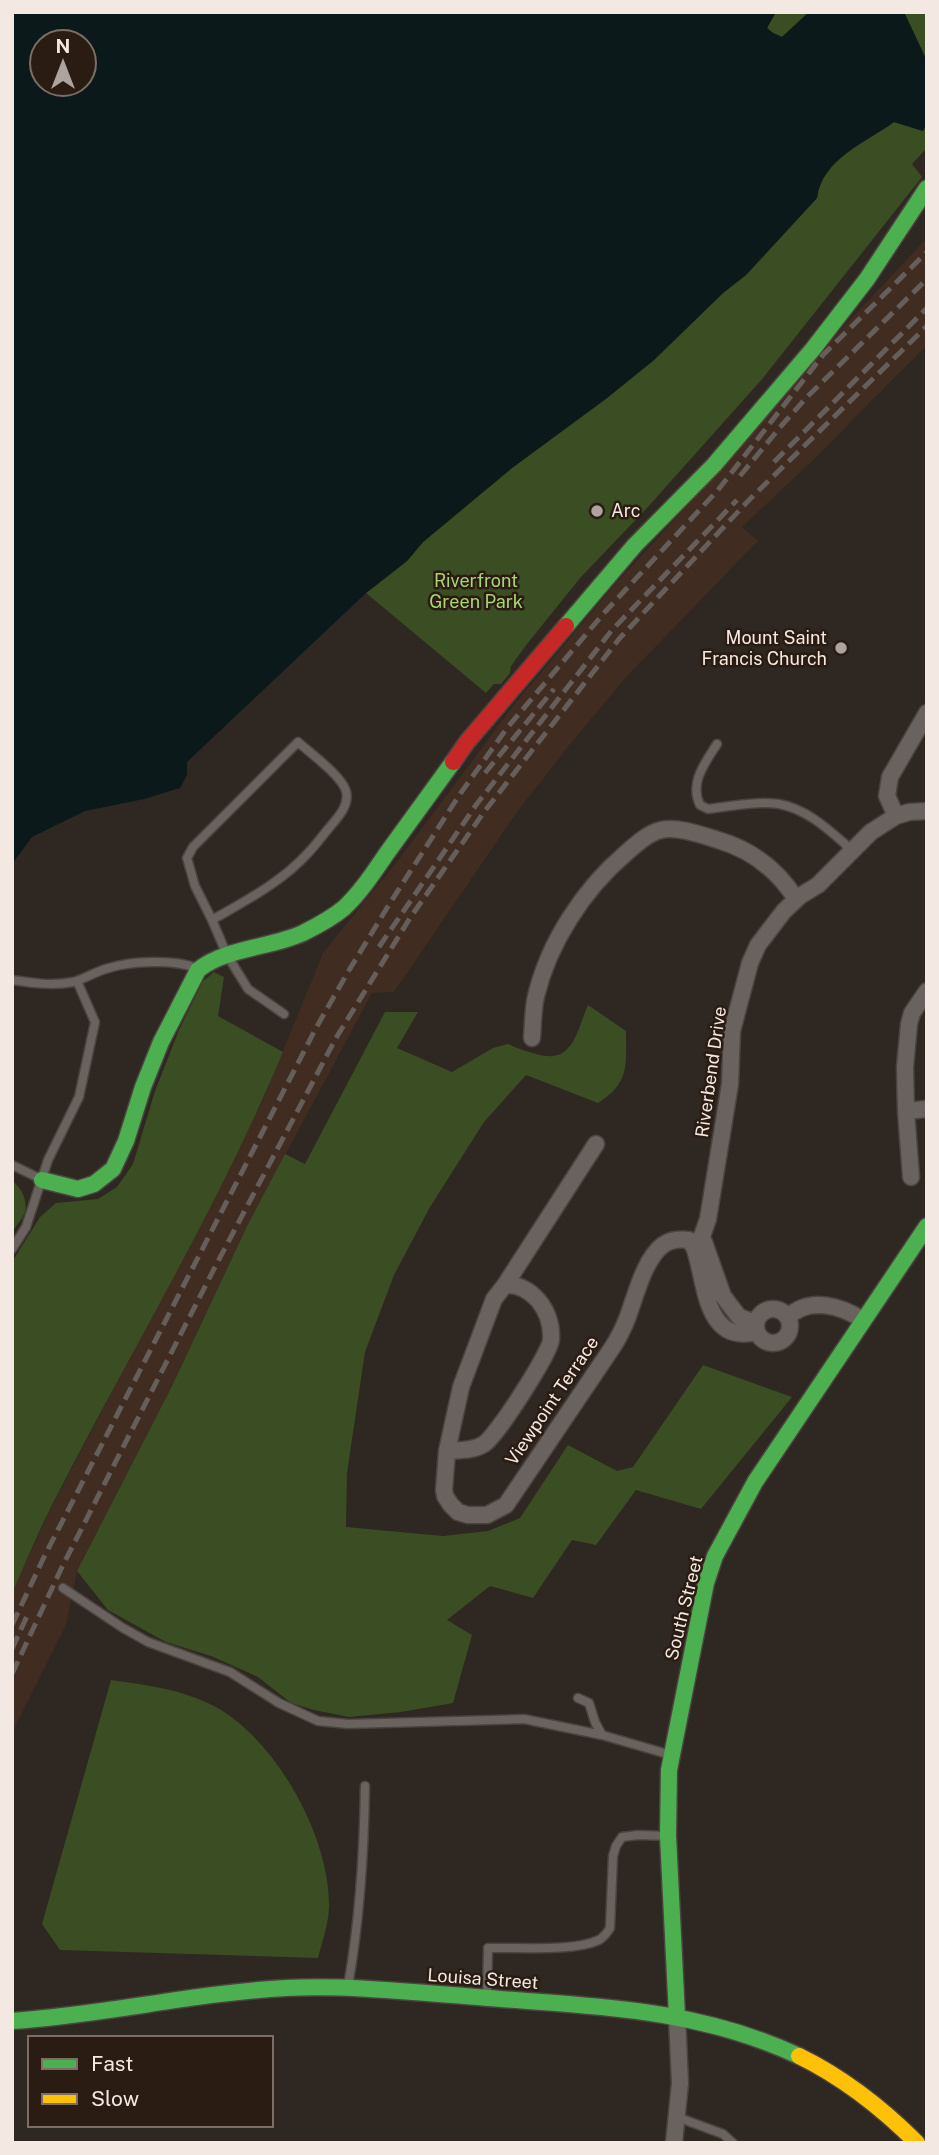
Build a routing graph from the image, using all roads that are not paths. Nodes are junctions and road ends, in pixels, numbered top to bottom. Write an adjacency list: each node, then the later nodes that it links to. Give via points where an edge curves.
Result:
1 (927, 188): 9 (street, via 867,279 813,349 714,465 635,545 467,741 344,908 300,934)
2 (927, 713): 5 (street, via 890,777 887,796)
3 (717, 744): 6 (lane, via 697,781 700,805 708,809 760,803 789,807 822,825)
4 (927, 811): 5 (street, Riverbend Drive)
5 (896, 816): 6 (street, Riverbend Drive)
6 (852, 850): 7 (street, Riverbend Drive, via 818,886)
7 (796, 900): 15 (street, via 776,872 752,854 691,833 656,831 609,869 571,918 541,977); 23 (street, Riverbend Drive, via 758,945 750,963 732,1031 730,1084 708,1219)
8 (212, 920): 8 (lane, via 289,871 343,810 347,798 341,780 298,742 187,858); 9 (lane)
9 (227, 956): 10 (street); 14 (lane, via 247,989)
10 (198, 970): 12 (lane, via 187,964 124,964); 21 (street, via 161,1042 113,1169 94,1184 78,1189)
11 (12, 980): 12 (lane)
12 (77, 981): 21 (lane, via 95,1022 79,1097)
13 (927, 991): 17 (street, via 909,1024)
14 (284, 1014)
15 (532, 1038)
16 (927, 1109): 17 (street)
17 (906, 1111): 20 (street)
18 (596, 1144): 25 (street)
19 (12, 1165): 21 (lane)
20 (911, 1177)
21 (42, 1180): 24 (lane, via 26,1227)
22 (926, 1229): 27 (street, South Street)
23 (698, 1241): 28 (street, via 723,1296 739,1317); 29 (street, Viewpoint Terrace, via 675,1240 654,1255 612,1348 506,1505 478,1517 458,1512 444,1490)
24 (12, 1250)
25 (505, 1285): 29 (street, Viewpoint Terrace, via 494,1299 461,1387); 29 (street, Viewpoint Terrace, via 526,1290 538,1300 549,1315 551,1343 490,1439 474,1449)
26 (788, 1317): 27 (street, via 804,1307 824,1305); 28 (street, via 770,1308 758,1316); 28 (street, via 790,1330 782,1340 769,1343)
27 (863, 1320): 33 (street, South Street, via 755,1482 715,1556)
28 (756, 1327)
29 (447, 1451)
30 (63, 1588): 32 (lane, via 148,1642 230,1672 318,1721 524,1719)
31 (578, 1698): 32 (lane, via 589,1703)
32 (602, 1735): 33 (lane)
33 (671, 1755): 35 (street, South Street)
34 (365, 1786): 36 (lane, via 362,1888)
35 (668, 1836): 37 (lane, via 622,1837 613,1856 610,1928 598,1940 570,1946 488,1948); 38 (street, South Street)
36 (348, 1989): 37 (street, Louisa Street); 39 (street, Louisa Street, via 234,1993)
37 (486, 1998): 38 (street, Louisa Street)
38 (677, 2016): 40 (street); 43 (street, Louisa Street, via 753,2036 788,2051 855,2090)
39 (12, 2021)
40 (677, 2117): 41 (street); 42 (lane, via 723,2134)
41 (674, 2143)
42 (733, 2143)
43 (917, 2143)

